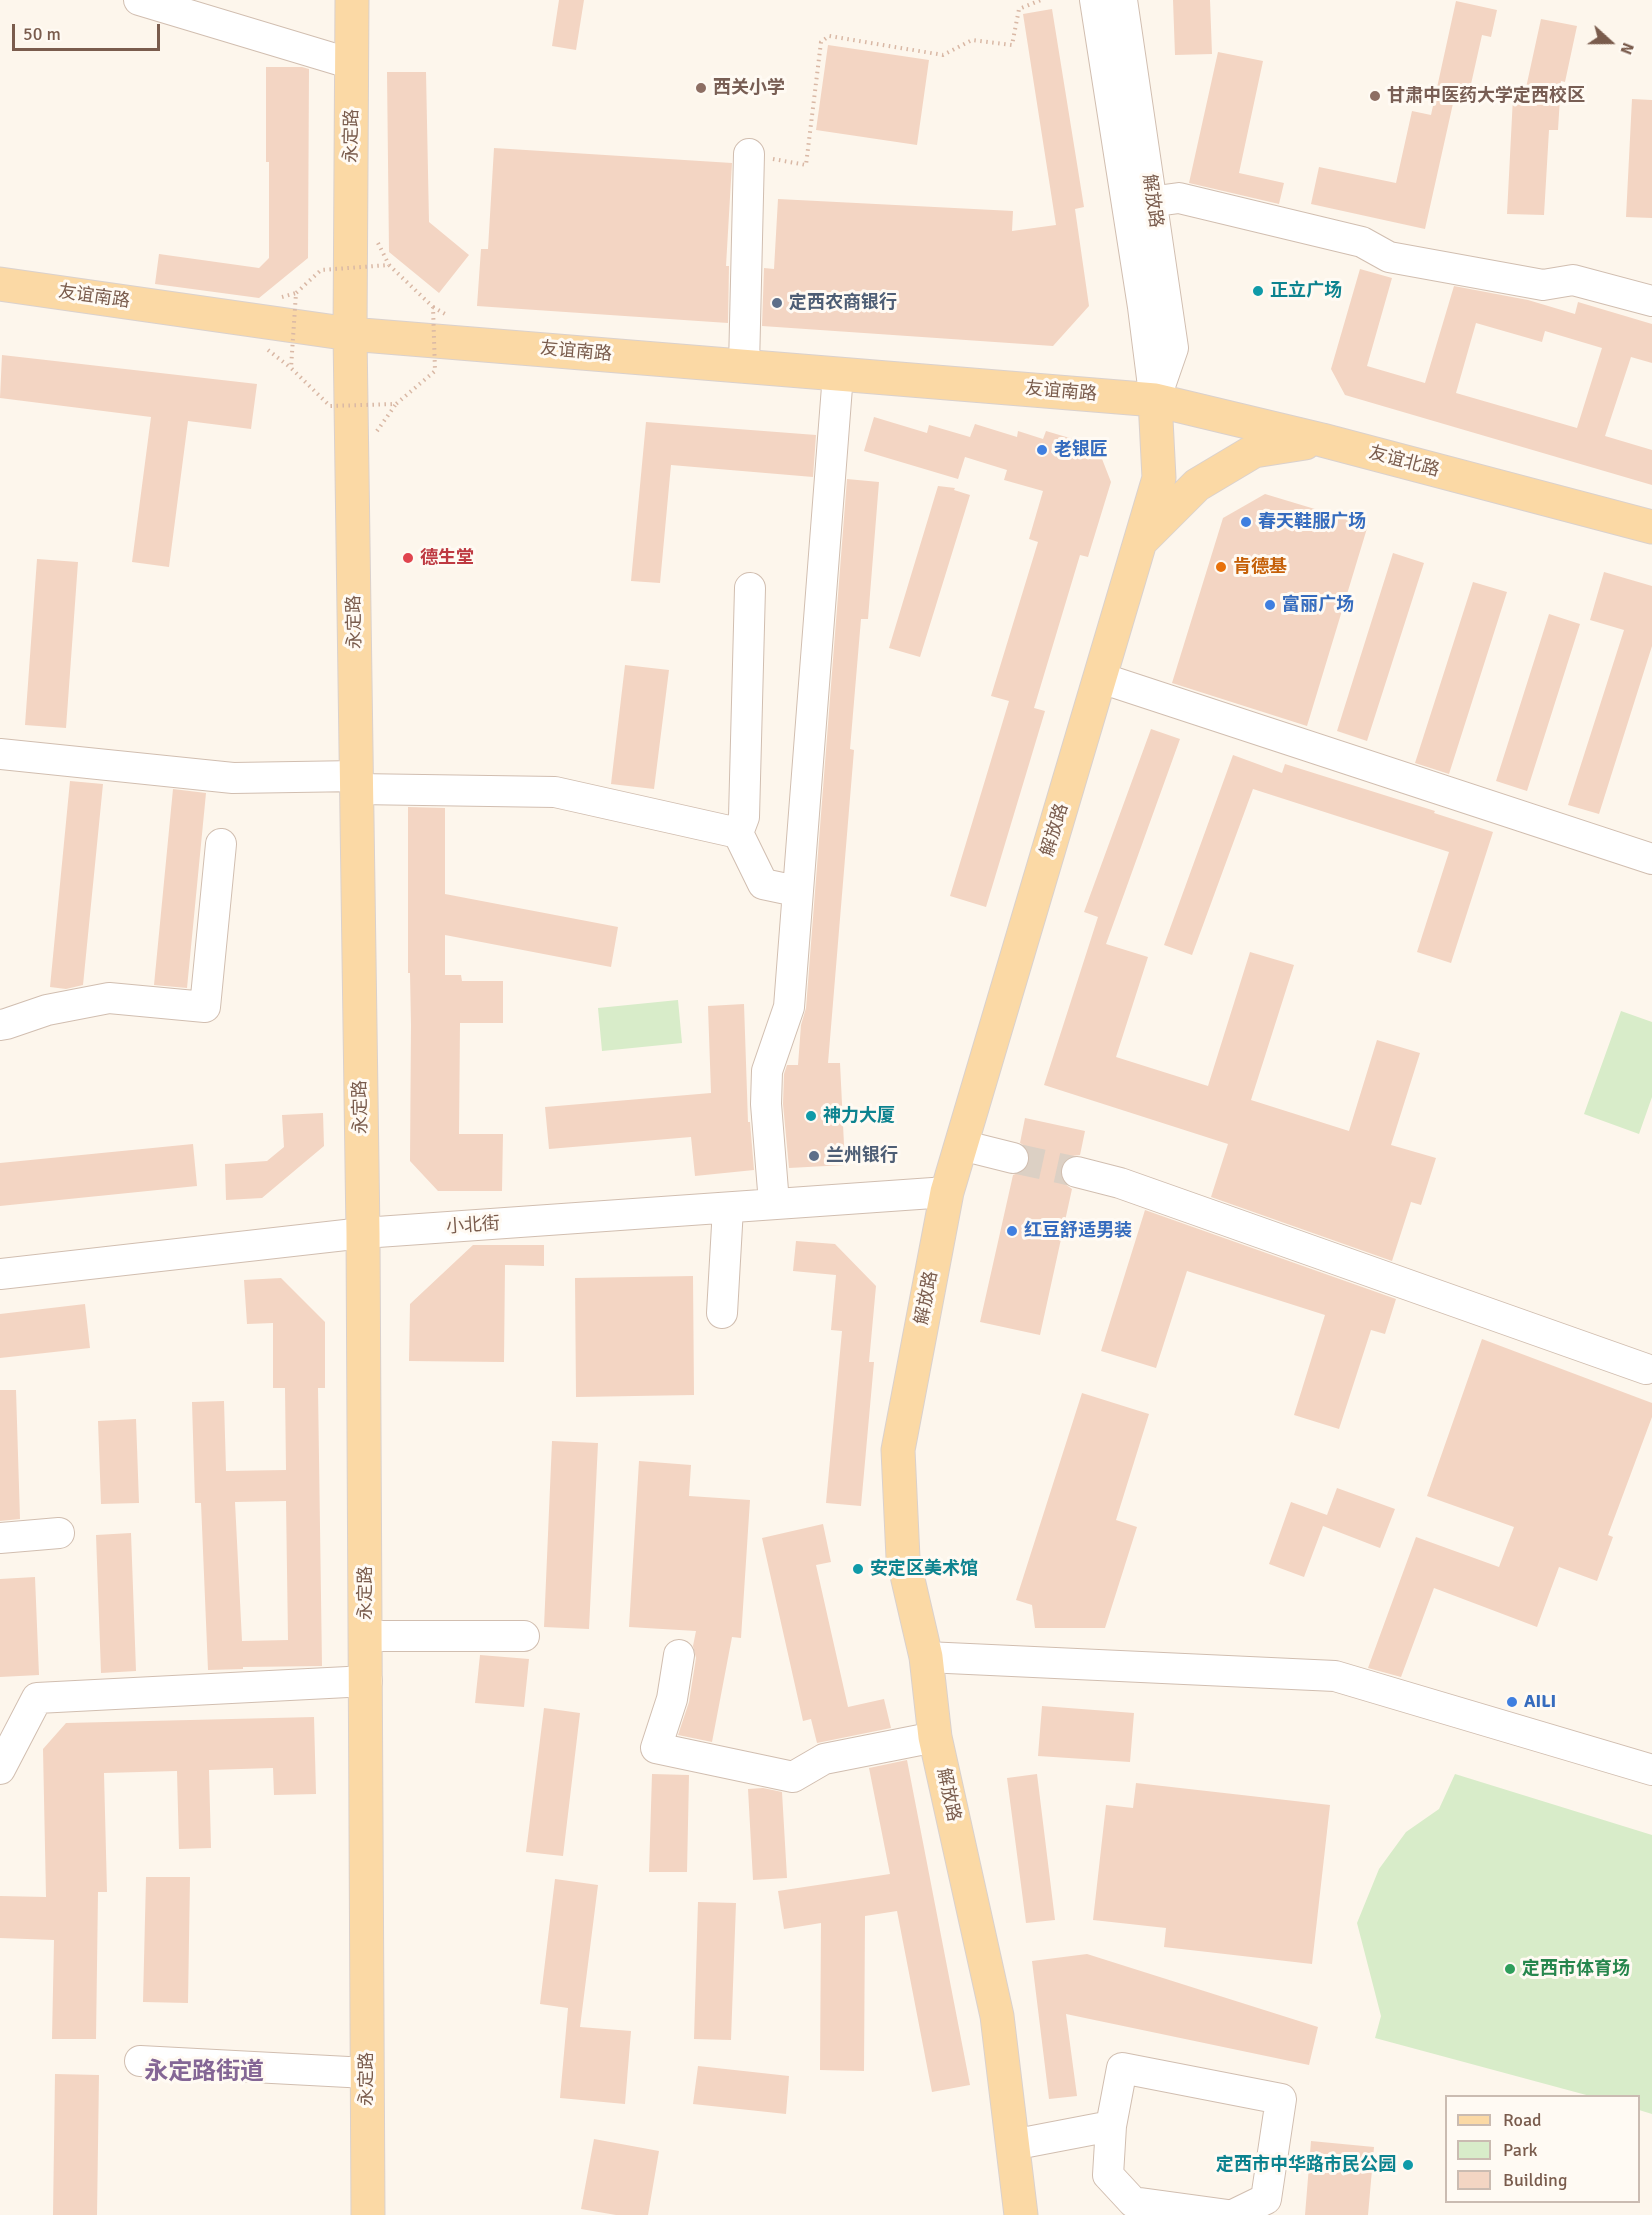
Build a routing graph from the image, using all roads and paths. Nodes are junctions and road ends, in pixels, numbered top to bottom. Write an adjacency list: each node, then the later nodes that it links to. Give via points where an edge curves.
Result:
1 (139, 0): 6 (street)
2 (352, 0): 6 (main road, 永定路)
3 (1041, 0): 7 (path, via 1019,9 1012,45 972,40 943,55 829,36 821,42 806,165)
4 (1095, 0): 8 (street, 解放路)
5 (1122, 0): 8 (street, 解放路)
6 (352, 64): 12 (main road, 永定路)
7 (749, 154): 13 (street)
8 (1140, 203): 10 (street, via 1179,198 1362,242 1389,257 1543,285 1573,280); 15 (street, 解放路)
9 (0, 284): 12 (main road, 友谊南路)
10 (1652, 301)
11 (433, 307): 11 (path, bridge, via 435,371 396,404 330,406 291,368 296,293 321,270 389,265)
12 (350, 334): 13 (main road, 友谊南路); 22 (main road, 永定路)
13 (744, 366): 14 (main road, 友谊南路)
14 (838, 374): 15 (main road, 友谊南路); 26 (street)
15 (1155, 400): 16 (main road, 友谊北路); 18 (main road, 解放路, via 1159,478)
16 (1322, 440): 17 (main road, 友谊北路); 18 (main road, via 1254,451 1197,485)
17 (1652, 527)
18 (1140, 543): 20 (main road, 解放路)
19 (750, 588): 23 (street, via 744,817)
20 (1101, 678): 25 (street); 28 (main road, 解放路)
21 (0, 754): 22 (street, via 233,778)
22 (357, 782): 23 (street, via 555,792); 34 (main road, 永定路)
23 (738, 833): 26 (street, via 763,884)
24 (221, 843): 27 (street, via 205,1007 109,998 47,1010)
25 (1652, 859)
26 (796, 891): 32 (street, via 789,1007 767,1071)
27 (0, 1025)
28 (961, 1145): 29 (street); 31 (main road, 解放路)
29 (1013, 1158)
30 (1077, 1172): 37 (street, via 1120,1183)
31 (947, 1192): 32 (street, 小北街); 43 (main road, 解放路, via 898,1450 903,1558)
32 (774, 1203): 33 (street, 小北街)
33 (728, 1208): 34 (street, 小北街); 36 (street)
34 (363, 1233): 35 (street, 小北街); 40 (main road, 永定路)
35 (0, 1274)
36 (722, 1313)
37 (1646, 1369)
38 (59, 1533): 39 (street)
39 (0, 1538)
40 (366, 1636): 41 (street); 44 (main road, 永定路)
41 (524, 1636)
42 (680, 1655): 45 (street, via 672,1699 656,1748 793,1777 824,1759)
43 (926, 1657): 45 (main road, 解放路); 47 (street, via 1335,1676)
44 (367, 1681): 46 (street, via 37,1698); 49 (main road, 永定路)
45 (935, 1737): 51 (main road, 解放路, via 997,2016)
46 (0, 1769)
47 (1652, 1770)
48 (140, 2061): 49 (street)
49 (367, 2073): 52 (main road, 永定路)
50 (1111, 2126): 51 (street); 54 (street, via 1108,2175 1133,2202); 55 (street, via 1122,2067 1281,2099 1266,2199)
51 (1012, 2145): 53 (main road, 解放路)
52 (368, 2215)
53 (1021, 2215)
54 (1228, 2215)
55 (1233, 2215)

